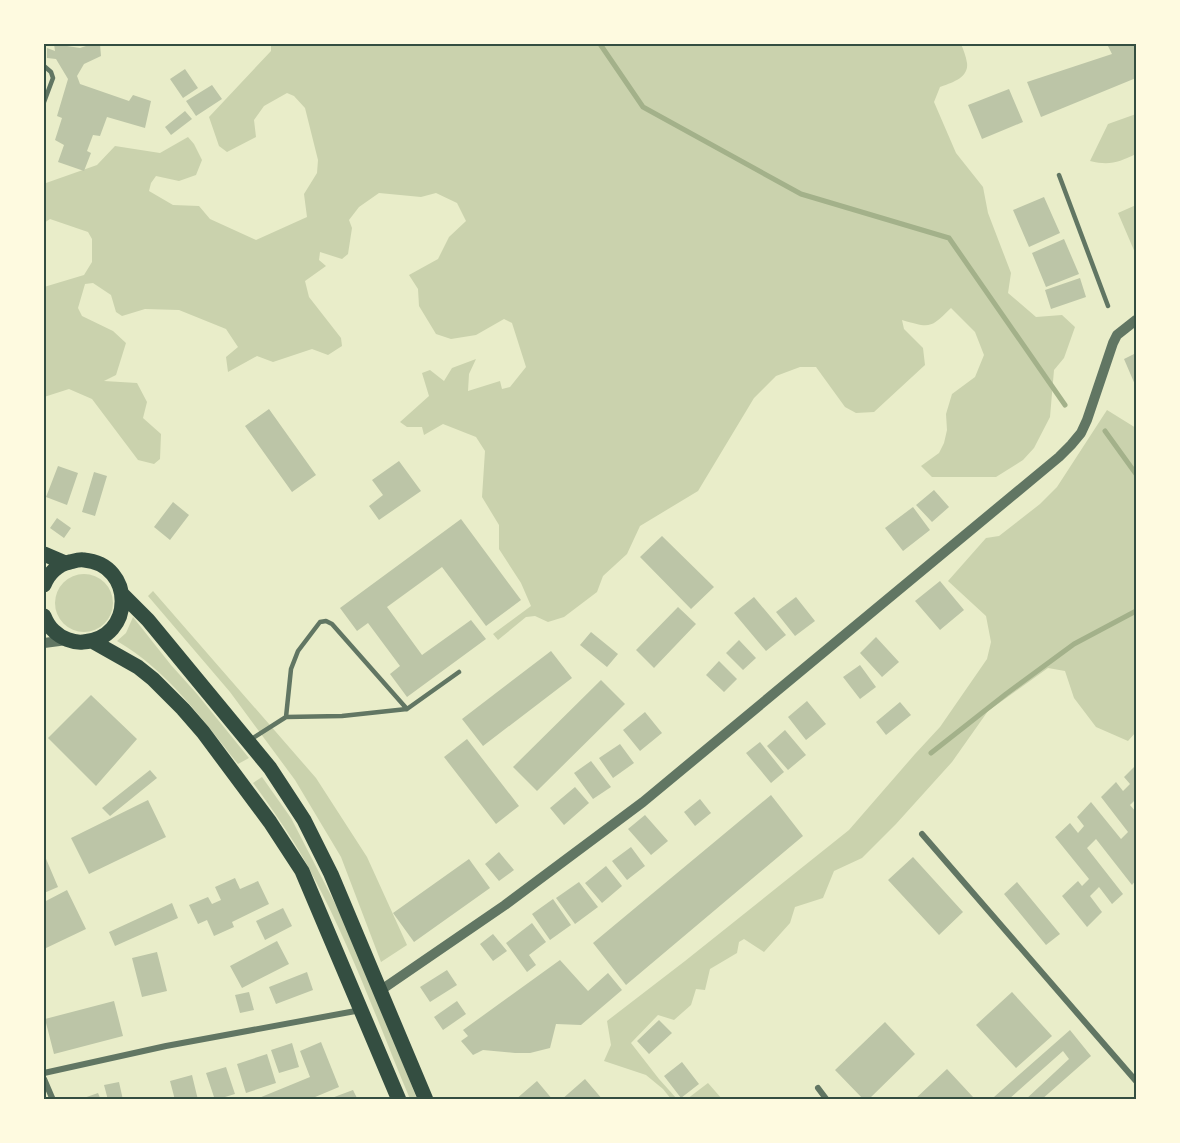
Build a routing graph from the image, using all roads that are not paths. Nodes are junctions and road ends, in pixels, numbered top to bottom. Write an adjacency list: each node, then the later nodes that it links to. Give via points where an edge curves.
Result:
1 (44, 66): 2 (lane, via 52,78)
2 (44, 102)
3 (1059, 175): 4 (lane)
4 (1108, 306)
5 (1137, 320): 19 (street, via 1117,335 1081,433 1059,457 643,802 506,905)
6 (44, 554): 7 (main road)
7 (65, 563): 8 (main road, via 53,571); 9 (main road, via 83,560 102,565 116,578)
8 (44, 585)
9 (123, 595): 12 (main road, via 116,624 106,635); 17 (main road)
10 (44, 616): 11 (main road, via 52,630)
11 (69, 640): 12 (main road); 13 (street)
12 (92, 641): 20 (main road, via 153,679 203,732 239,779 302,871)
13 (44, 643)
14 (459, 672): 15 (lane)
15 (407, 709): 16 (lane); 16 (lane, via 326,621 320,622 298,651 291,669)
16 (286, 717): 17 (lane)
17 (248, 741): 19 (main road, via 304,820)
18 (922, 834): 23 (street)
19 (381, 990): 27 (main road)
20 (361, 1010): 21 (street); 26 (main road)
21 (44, 1073)
22 (44, 1078): 25 (street)
23 (1137, 1081)
24 (818, 1088): 28 (street)
25 (53, 1100)
26 (399, 1100)
27 (426, 1100)
28 (827, 1100)

